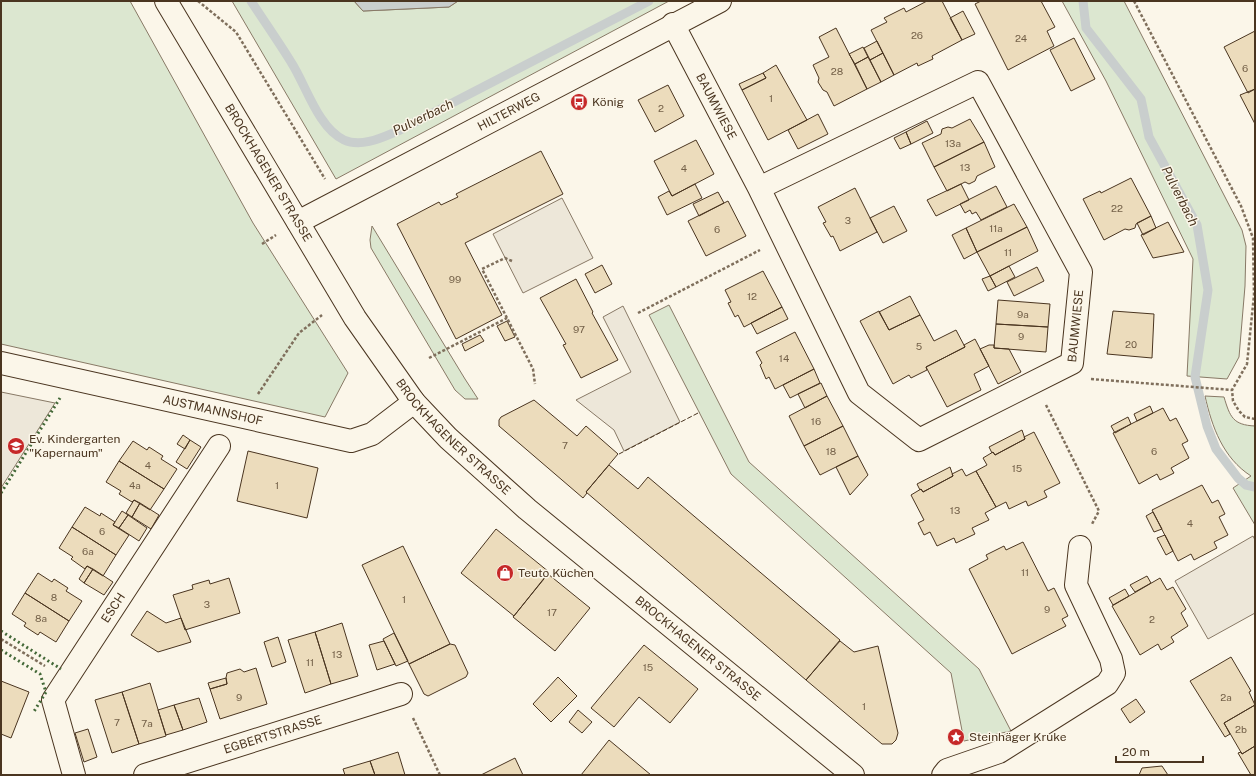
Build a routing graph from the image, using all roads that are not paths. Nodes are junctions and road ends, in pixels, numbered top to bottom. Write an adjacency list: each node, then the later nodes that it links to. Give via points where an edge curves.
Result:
1 (166, 1): 5 (street, BROCKHAGENER STRASSE)
2 (720, 1): 3 (street, HILTERWEG)
3 (673, 24): 4 (street, BAUMWIESE); 5 (street, HILTERWEG)
4 (758, 188): 4 (street, BAUMWIESE, via 859,393 919,440 1072,363 1080,272 978,82)
5 (298, 222): 7 (street, BROCKHAGENER STRASSE, via 355,318)
6 (1, 363): 7 (street, AUSTMANNSHOF, via 351,441 372,434)
7 (414, 402): 13 (street, BROCKHAGENER STRASSE, via 448,438 527,509)
8 (219, 446): 11 (street, ESCH, via 53,700)
9 (1080, 547): 14 (street, via 1076,585 1112,659 1114,673 1108,684 999,752 947,770)
10 (401, 694): 12 (street, EGBERTSTRASSE)
11 (67, 771)
12 (145, 775)
13 (853, 775)
14 (943, 775)

